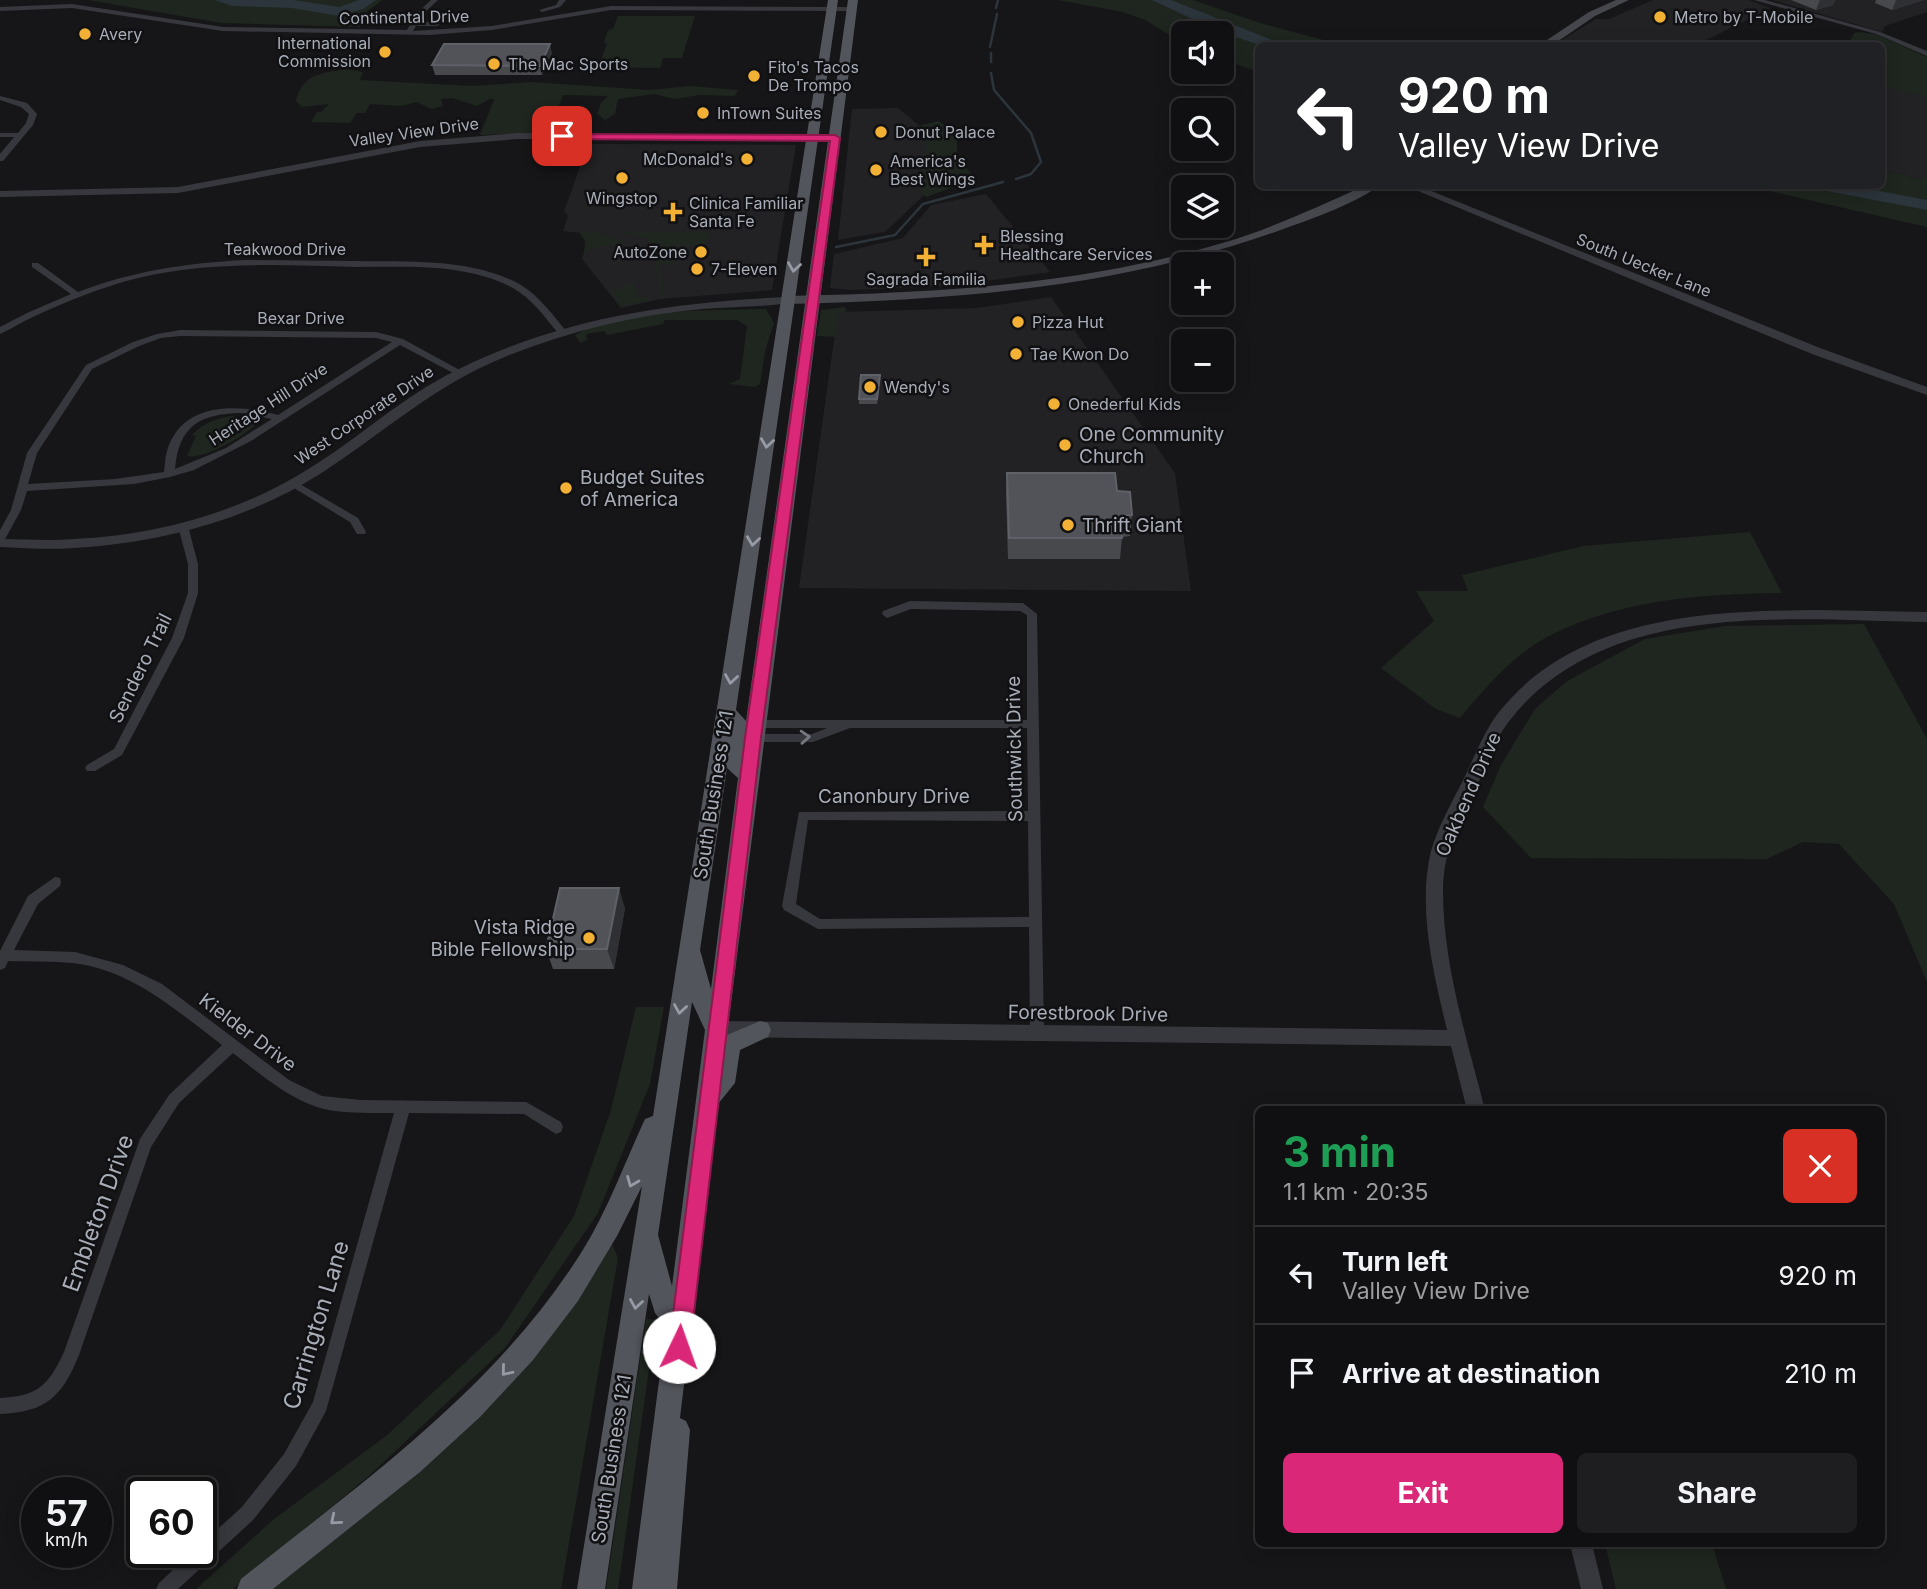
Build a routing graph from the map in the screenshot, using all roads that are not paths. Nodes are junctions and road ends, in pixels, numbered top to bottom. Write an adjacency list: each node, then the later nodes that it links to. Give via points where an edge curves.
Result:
1 (435, 0): 8 (street)
2 (563, 0): 8 (street, via 558,6 500,19)
3 (1625, 0): 10 (main road, via 1592,14)
4 (1757, 0): 11 (street, via 1878,33)
5 (832, 4): 6 (street, Continental Drive); 9 (street, Continental Drive, via 611,8 472,30); 15 (main road, South Business 121)
6 (852, 4): 16 (main road, South Business 121)
7 (0, 9): 9 (street, Continental Drive, via 72,6 223,29)
8 (413, 24): 9 (street)
9 (408, 33)
10 (1549, 42)
11 (1927, 54)
12 (0, 98): 14 (street, via 32,111 32,120)
13 (0, 135): 14 (street)
14 (20, 135): 17 (street)
15 (812, 138): 16 (street, Valley View Drive); 20 (street, Valley View Drive, via 471,138 382,150 202,187); 23 (main road, South Business 121, one-way to 23)
16 (835, 138): 24 (main road, South Business 121)
17 (0, 159)
18 (1366, 189): 24 (main road, via 1278,230 1207,253 1112,274 990,292)
19 (1418, 189): 29 (street, South Uecker Lane, via 1867,371)
20 (0, 194)
21 (35, 265): 22 (street)
22 (76, 295): 25 (street, Teakwood Drive); 26 (street, Teakwood Drive, via 148,271 207,263 448,267 521,289)
23 (788, 300): 24 (main road); 26 (street, West Corporate Drive, via 662,309); 32 (main road, South Business 121, one-way to 32)
24 (811, 300): 33 (main road, South Business 121)
25 (0, 331)
26 (561, 331): 28 (street, West Corporate Drive)
27 (400, 341): 28 (street, Bexar Drive); 30 (street, Heritage Hill Drive); 35 (street, Bexar Drive, via 376,335 180,333 136,344 89,367 32,453)
28 (460, 373): 34 (street, West Corporate Drive, via 408,403)
29 (1927, 391)
30 (279, 418): 31 (street, Heritage Hill Drive, via 207,462); 31 (street, via 238,409 198,418 176,437 169,454)
31 (169, 474): 35 (street, Heritage Hill Drive)
32 (762, 474): 33 (main road); 41 (main road, South Business 121, one-way to 41)
33 (790, 474): 43 (main road, South Business 121)
34 (293, 483): 36 (street, West Corporate Drive, via 247,505); 37 (street, via 354,520)
35 (21, 488): 38 (street, Bexar Drive)
36 (183, 526): 38 (street, West Corporate Drive, via 82,544); 44 (street, Sendero Trail, via 193,564 193,593 178,638 118,752)
37 (361, 532)
38 (0, 541)
39 (887, 614): 42 (street, Southwick Drive, via 910,605 1023,607 1032,614)
40 (1927, 617): 54 (street, Oakbend Drive, via 1697,620 1604,642 1535,684 1504,716 1452,821 1437,864 1440,944)
41 (726, 715): 45 (main road, via 737,721 735,765); 49 (main road, South Business 121)
42 (1033, 724): 43 (street, via 855,723 813,738); 46 (street, Southwick Drive)
43 (754, 731): 45 (main road, South Business 121)
44 (91, 768)
45 (749, 776): 51 (main road, South Business 121)
46 (1034, 816): 48 (street, Southwick Drive); 48 (street, Canonbury Drive, via 803,814 789,906 818,923)
47 (55, 881): 50 (street, via 33,900)
48 (1036, 922): 53 (street, Southwick Drive)
49 (690, 947): 51 (main road, via 704,1005); 56 (main road, South Business 121, one-way to 56)
50 (2, 959): 55 (street, Kielder Drive, via 75,958 118,968 157,988)
51 (716, 1029): 52 (street, Forestbrook Drive); 57 (main road, South Business 121)
52 (760, 1030): 53 (street, Forestbrook Drive); 57 (main road, via 732,1044 724,1083)
53 (1037, 1033): 54 (street, Forestbrook Drive)
54 (1459, 1038): 58 (street, Oakbend Drive)
55 (232, 1045): 59 (street, Kielder Drive, via 284,1084 320,1102); 64 (street, Embleton Drive, via 174,1099 156,1123 57,1387)
56 (671, 1072): 61 (main road, South Business 121); 67 (main road, one-way to 67, via 622,1207 597,1252 542,1328 499,1379 431,1444)
57 (707, 1100): 62 (main road, South Business 121)
58 (1475, 1106)
59 (403, 1107): 60 (street, Kielder Drive, via 526,1108); 66 (street, Carrington Lane, via 320,1405 290,1460 247,1514)
60 (556, 1127)
61 (646, 1237): 62 (main road, via 664,1304); 68 (main road, South Business 121, one-way to 68)
62 (680, 1324): 69 (main road, South Business 121); 70 (main road, via 677,1464)
63 (0, 1406): 64 (street)
64 (26, 1406)
65 (1582, 1547): 71 (street)
66 (165, 1589)
67 (251, 1589)
68 (591, 1589)
69 (646, 1589)
70 (663, 1589)
71 (1592, 1589)

